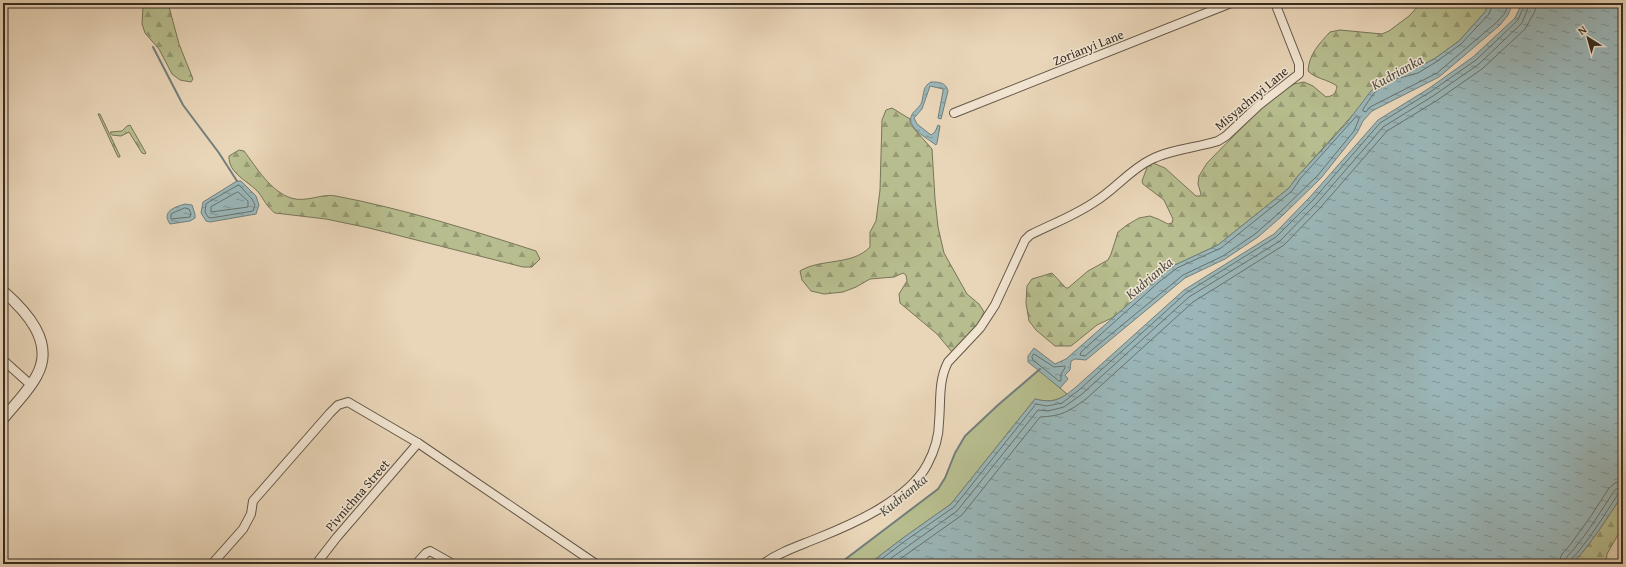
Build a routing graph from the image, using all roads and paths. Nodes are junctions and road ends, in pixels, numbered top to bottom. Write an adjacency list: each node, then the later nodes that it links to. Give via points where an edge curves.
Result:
1 (1231, 3): 3 (street, Zorianyi Lane)
2 (1275, 3): 14 (street, Misyachnyi Lane, via 1299,64 1299,74 1218,141 1160,155 1132,171 1110,191 1079,211 1030,235 1022,244 1009,277 980,328 944,369 938,435 928,465 917,480 900,496 871,513 779,554)
3 (954, 113)
4 (3, 291): 6 (street, via 29,316 41,340 40,369)
5 (3, 360): 6 (street)
6 (31, 385): 7 (street)
7 (3, 419)
8 (418, 443): 9 (street, via 348,402 338,405 253,501 251,514 243,529); 10 (street, Pivnichna Street); 13 (street)
9 (212, 564)
10 (316, 564)
11 (416, 564): 12 (street, via 430,551)
12 (452, 564)
13 (596, 564)
14 (763, 564)

